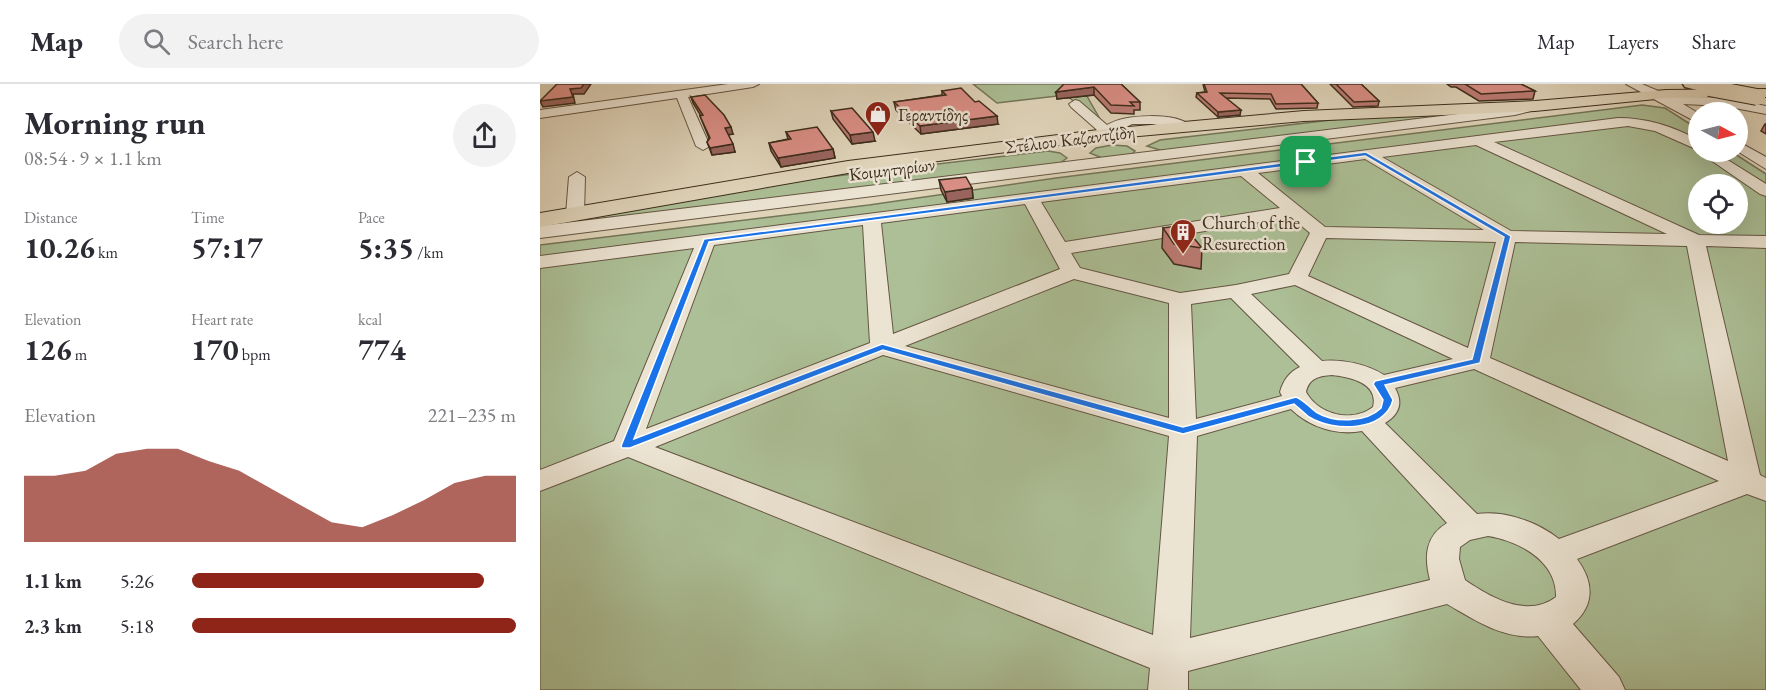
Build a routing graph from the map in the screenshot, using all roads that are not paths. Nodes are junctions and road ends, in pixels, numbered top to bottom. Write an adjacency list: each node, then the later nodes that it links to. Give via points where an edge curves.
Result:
1 (753, 84): 5 (street)
2 (1632, 84): 4 (street)
3 (1688, 86): 4 (highway); 6 (highway); 6 (highway, bridge)
4 (1664, 93): 6 (main road, Στέλιου Καζαντζίδη); 8 (main road, Στέλιου Καζαντζίδη); 10 (street)
5 (681, 94): 11 (street); 16 (street)
6 (1764, 101)
7 (1075, 104): 17 (street, via 1102,127)
8 (1535, 106): 9 (main road, Στέλιου Καζαντζίδη); 13 (street, Κοιμητηρίων)
9 (1415, 111): 12 (main road, Στέλιου Καζαντζίδη); 13 (street, via 1429,116)
10 (1688, 111)
11 (540, 114)
12 (1345, 114): 17 (main road, Στέλιου Καζαντζίδη, via 1184,126); 18 (main road, Στέλιου Καζαντζίδη, via 1158,137)
13 (1430, 122): 18 (street, Κοιμητηρίων)
14 (1688, 140): 15 (street, via 1631,121)
15 (1480, 141): 20 (street); 41 (street)
16 (703, 146)
17 (1091, 146): 18 (main road, Στέλιου Καζαντζίδη); 18 (street, Κοιμητηρίων); 24 (main road, Στέλιου Καζαντζίδη); 24 (main road, Στέλιου Καζαντζίδη, via 848,167); 27 (street); 34 (street, Κοιμητηρίων)
18 (1139, 148): 26 (street)
19 (1748, 152): 22 (street)
20 (1366, 154): 23 (street); 40 (street)
21 (1721, 162): 29 (street)
22 (1766, 164)
23 (1245, 171): 26 (street); 28 (street)
24 (797, 176): 30 (main road, Στέλιου Καζαντζίδη)
25 (577, 177): 33 (street)
26 (1180, 179): 27 (street); 28 (street)
27 (1098, 189): 31 (street); 37 (street)
28 (1271, 191): 32 (street)
29 (1766, 191)
30 (677, 195): 33 (main road, Στέλιου Καζαντζίδη); 34 (street)
31 (1031, 199): 36 (street); 37 (street)
32 (1296, 211): 39 (street); 44 (street)
33 (575, 214): 35 (main road, Στέλιου Καζαντζίδη)
34 (670, 216): 38 (street, Κοιμητηρίων)
35 (540, 220)
36 (872, 220): 42 (street); 50 (street)
37 (1044, 225): 44 (street)
38 (540, 232)
39 (1320, 232): 40 (street); 47 (street)
40 (1507, 236): 41 (street); 51 (street)
41 (1695, 240): 43 (street); 59 (street)
42 (706, 241): 45 (street); 57 (street)
43 (1766, 242)
44 (1058, 249): 46 (street)
45 (540, 262)
46 (1072, 272): 49 (street); 50 (street)
47 (1297, 278): 48 (street); 51 (street)
48 (1236, 291): 49 (street); 52 (street)
49 (1180, 299): 56 (street)
50 (882, 347): 56 (street); 57 (street)
51 (1477, 361): 53 (street); 59 (street)
52 (1316, 369): 53 (street, via 1345,369); 54 (street, via 1294,384)
53 (1378, 384): 55 (street, via 1388,400 1386,409)
54 (1296, 400): 55 (street, via 1308,412 1327,420); 56 (street)
55 (1368, 421): 60 (street)
56 (1183, 430): 64 (street)
57 (626, 446): 58 (street); 64 (street)
58 (540, 481)
59 (1756, 486): 61 (street)
60 (1468, 526): 61 (street, via 1488,524 1524,533); 62 (street, via 1448,537 1443,547 1442,562)
61 (1556, 554): 63 (street, via 1565,564 1575,593 1569,608)
62 (1451, 589): 63 (street, via 1505,619); 64 (street)
63 (1546, 619): 66 (street)
64 (1171, 659): 65 (street)
65 (1168, 690)
66 (1605, 690)

